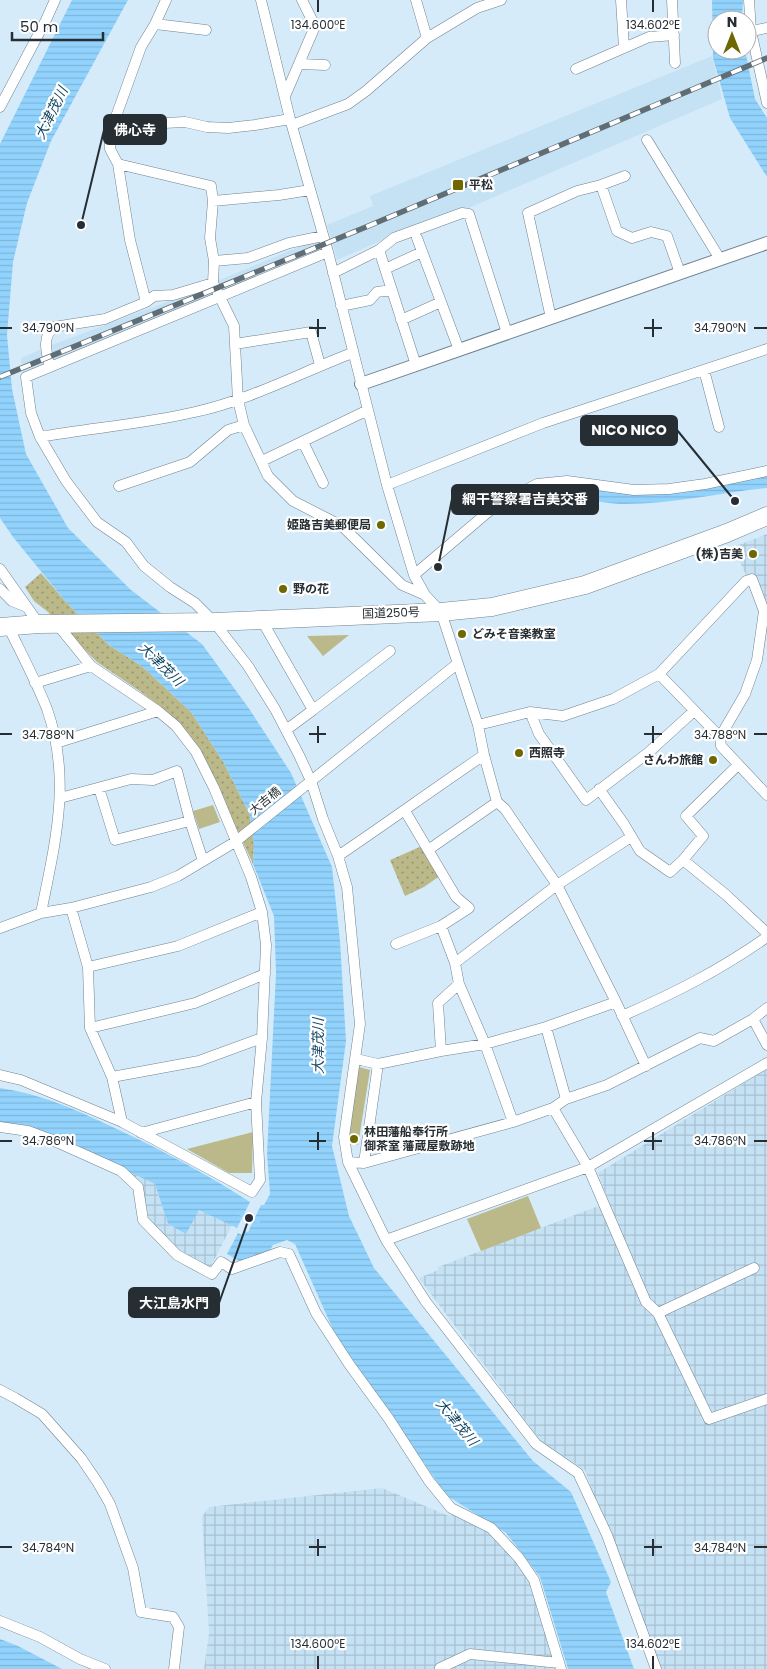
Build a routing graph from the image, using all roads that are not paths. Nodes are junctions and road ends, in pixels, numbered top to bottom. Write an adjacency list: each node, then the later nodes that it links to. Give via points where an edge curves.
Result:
1 (55, 0): 23 (street)
2 (166, 0): 10 (street)
3 (261, 0): 21 (street)
4 (302, 0): 17 (street, via 313,22 313,31)
5 (416, 0): 13 (street)
6 (501, 0): 9 (street)
7 (622, 0): 14 (street)
8 (672, 0): 12 (street)
9 (476, 4): 13 (street)
10 (155, 24): 11 (street); 24 (street, via 141,47)
11 (206, 30)
12 (674, 35): 14 (street, via 650,37); 16 (street)
13 (427, 38): 25 (street, via 348,104)
14 (624, 48): 19 (street)
15 (757, 54): 20 (street)
16 (675, 63)
17 (300, 64): 18 (street); 21 (street)
18 (325, 65)
19 (576, 69)
20 (765, 84): 22 (street)
21 (285, 96): 25 (street)
22 (767, 103)
23 (0, 107)
24 (114, 122): 25 (street, via 122,125 185,122 228,128); 27 (street, via 110,149)
25 (291, 122): 30 (street)
26 (648, 140): 38 (street)
27 (118, 164): 31 (street, via 211,186); 46 (street, via 130,240)
28 (625, 176): 29 (street)
29 (601, 185): 42 (street, via 617,231 632,238 651,232 667,236); 49 (street, via 577,191 528,213)
30 (310, 190): 31 (street); 32 (street)
31 (213, 201): 39 (street, via 210,238)
32 (323, 236): 36 (street); 39 (street, via 289,243 248,258)
33 (417, 238): 37 (street)
34 (767, 243): 38 (street)
35 (379, 250): 40 (street); 41 (street); 51 (street, via 394,238 469,214)
36 (328, 252): 41 (street); 45 (street)
37 (422, 252): 40 (street); 47 (street)
38 (720, 259): 42 (street)
39 (214, 261): 43 (street)
40 (385, 269): 44 (street)
41 (333, 273): 48 (street)
42 (680, 273): 49 (street)
43 (213, 283): 45 (street); 46 (street, via 173,295 154,296)
44 (392, 290): 48 (street, via 377,292 370,300); 50 (street)
45 (219, 297): 52 (street, via 234,326); 58 (street)
46 (146, 302): 58 (street, via 105,319 49,331 46,349)
47 (441, 302): 50 (street); 54 (street)
48 (341, 306): 55 (street)
49 (551, 318): 51 (street)
50 (402, 320): 57 (street)
51 (507, 333): 54 (street)
52 (235, 344): 56 (street, via 311,332); 61 (street)
53 (767, 349): 59 (street)
54 (459, 350): 57 (street)
55 (352, 353): 56 (street); 60 (street)
56 (320, 365): 61 (street)
57 (416, 365): 60 (street)
58 (50, 367): 65 (street, via 26,378 30,413)
59 (704, 370): 64 (street); 70 (street, via 543,423)
60 (361, 384): 62 (street)
61 (238, 400): 63 (street); 65 (street, via 195,412)
62 (368, 410): 66 (street); 70 (street)
63 (244, 425): 67 (street); 71 (street, via 228,430 190,462)
64 (719, 427)
65 (40, 438): 81 (street, via 66,481 97,522 126,542 144,566 195,603)
66 (303, 442): 67 (street); 69 (street)
67 (262, 461): 76 (street, via 268,476 293,501 342,526 402,585)
68 (767, 471): 74 (street, via 669,489 634,490 567,481 537,484 494,506)
69 (323, 483)
70 (387, 485): 74 (street)
71 (119, 486)
72 (767, 516): 79 (highway, 国道250号, via 585,585 492,606)
73 (0, 569): 77 (street)
74 (414, 575): 76 (street)
75 (0, 589): 77 (street, via 12,601)
76 (425, 595): 79 (street)
77 (28, 608): 82 (street)
78 (765, 610): 88 (street, via 752,579 746,580); 96 (street, via 757,660 748,686)
79 (441, 612): 80 (highway, 国道250号); 86 (street)
80 (261, 619): 81 (highway, 国道250号); 90 (street)
81 (214, 622): 83 (highway, 国道250号); 95 (street, via 248,666)
82 (39, 624): 83 (highway, 国道250号); 84 (highway, 国道250号)
83 (56, 624): 87 (street)
84 (4, 626): 89 (street)
85 (390, 652): 90 (street)
86 (457, 664): 94 (street); 100 (street, 大吉橋)
87 (91, 666): 89 (street); 91 (street)
88 (659, 674): 92 (street); 93 (street, via 613,699 563,716)
89 (35, 683): 97 (street)
90 (313, 710): 95 (street)
91 (158, 711): 97 (street); 109 (street, via 176,726 196,752)
92 (694, 711): 96 (street); 102 (street, via 649,752)
93 (530, 712): 94 (street); 102 (street, via 540,734 586,800)
94 (478, 725): 98 (street)
95 (286, 730): 100 (street)
96 (720, 737): 99 (street, via 721,746)
97 (56, 743): 104 (street, via 61,771)
98 (484, 755): 105 (street); 106 (street)
99 (738, 765): 103 (street); 112 (street, via 686,816 703,836)
100 (311, 780): 109 (street, 大吉橋); 111 (street)
101 (99, 788): 104 (street); 107 (street, via 115,840); 107 (street, via 131,779 153,780 177,771)
102 (599, 789): 108 (street)
103 (767, 794)
104 (60, 798): 117 (street)
105 (497, 802): 110 (street); 114 (street)
106 (405, 811): 110 (street); 111 (street)
107 (190, 821): 113 (street)
108 (631, 838): 112 (street, via 640,851 670,872); 114 (street)
109 (235, 842): 113 (street, 大吉橋); 116 (street)
110 (428, 850): 118 (street, via 456,897 468,908)
111 (338, 856): 137 (street, via 347,887 360,1024)
112 (683, 860): 120 (street)
113 (203, 861): 115 (street, 大吉橋, via 152,887)
114 (557, 885): 123 (street); 127 (street)
115 (71, 908): 117 (street, 大吉橋); 124 (street)
116 (262, 912): 124 (street, via 178,946); 125 (street)
117 (41, 913): 119 (street, 大吉橋)
118 (441, 926): 122 (street); 123 (street)
119 (0, 928)
120 (767, 933)
121 (767, 937): 129 (street, via 687,987)
122 (396, 944)
123 (456, 963): 126 (street)
124 (88, 967): 131 (street)
125 (265, 974): 131 (street, via 194,1003); 133 (street)
126 (460, 984): 134 (street); 136 (street, via 438,1003)
127 (616, 1002): 129 (street); 132 (street)
128 (767, 1008): 130 (street)
129 (622, 1016): 140 (street)
130 (753, 1019): 135 (street); 140 (street, via 714,1041 700,1038)
131 (90, 1028): 142 (street)
132 (546, 1028): 134 (street); 143 (street)
133 (262, 1038): 142 (street, via 199,1061); 144 (street)
134 (485, 1044): 136 (street); 147 (street)
135 (767, 1045)
136 (440, 1051): 139 (street)
137 (356, 1059): 139 (street); 150 (street, via 344,1137)
138 (767, 1063): 152 (street)
139 (378, 1064): 151 (street)
140 (646, 1066): 143 (street, via 607,1085)
141 (0, 1075): 146 (street, via 21,1080)
142 (112, 1077): 146 (street)
143 (566, 1099): 145 (street)
144 (256, 1102): 149 (street); 149 (street, via 260,1180 252,1192)
145 (553, 1108): 147 (street); 152 (street)
146 (122, 1122): 149 (street)
147 (513, 1122): 151 (street)
148 (0, 1127): 159 (street, via 28,1130 122,1171 138,1187 143,1220 177,1255 212,1274 221,1262 232,1269 280,1252 289,1254 316,1313 429,1481 451,1508 491,1528 534,1580)
149 (141, 1133)
150 (348, 1162): 151 (street); 153 (street)
151 (364, 1163)
152 (588, 1167): 153 (street); 155 (street, via 646,1302)
153 (386, 1240): 163 (street, via 426,1302 536,1444 578,1473 607,1535)
154 (754, 1268): 155 (street)
155 (658, 1313): 157 (street, via 708,1419)
156 (0, 1390): 161 (street, via 42,1414 81,1458 98,1483 110,1504 133,1568 141,1612 173,1617 179,1627)
157 (767, 1400)
158 (0, 1621): 160 (street)
159 (560, 1666): 162 (street, via 470,1654)
160 (105, 1669)
161 (174, 1669)
162 (440, 1669)
163 (656, 1669)

